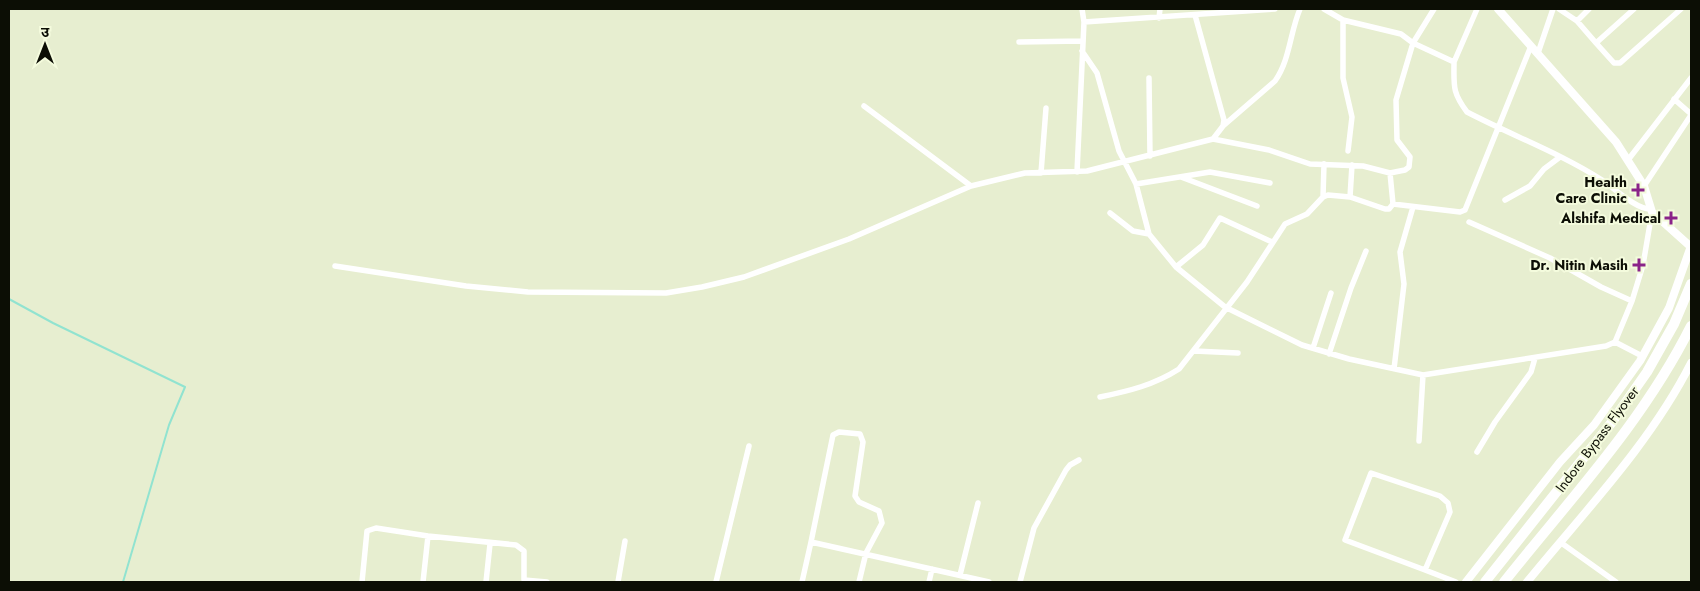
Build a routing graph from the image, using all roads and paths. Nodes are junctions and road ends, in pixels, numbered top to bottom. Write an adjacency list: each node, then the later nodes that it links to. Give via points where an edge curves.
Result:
1 (1082, 9): 19 (street)
2 (1160, 9): 16 (street)
3 (1261, 9): 4 (street); 15 (street)
4 (1275, 9)
5 (1300, 9): 34 (street, via 1281,72)
6 (1324, 9): 17 (street)
7 (1434, 9): 23 (street)
8 (1477, 9): 27 (street)
9 (1498, 9): 24 (street)
10 (1553, 9): 26 (street)
11 (1559, 9): 18 (street)
12 (1589, 9): 18 (street)
13 (1634, 9): 22 (street)
14 (1681, 9): 22 (street, via 1620,63 1614,62)
15 (1195, 15): 16 (street); 34 (street, via 1222,110)
16 (1159, 18): 19 (street)
17 (1343, 20): 23 (street, via 1401,34); 37 (street, via 1343,78 1352,117)
18 (1577, 21): 22 (street)
19 (1084, 22): 20 (street)
20 (1083, 41): 21 (street); 25 (street)
21 (1019, 42)
22 (1596, 42)
23 (1412, 43): 27 (street); 45 (street, via 1396,104 1397,140 1410,159 1407,169)
24 (1531, 46): 26 (street); 35 (street)
25 (1082, 51): 41 (street, via 1097,73); 44 (street)
26 (1538, 54): 40 (street, via 1616,142)
27 (1454, 62): 35 (street, via 1456,98 1467,112)
28 (1149, 78): 38 (street)
29 (1691, 78): 30 (street)
30 (1674, 99): 33 (street); 40 (street)
31 (864, 106): 50 (street)
32 (1046, 108): 46 (street)
33 (1691, 114): 51 (street)
34 (1223, 126): 36 (street)
35 (1498, 128): 39 (street); 57 (street, via 1465,210)
36 (1213, 139): 38 (street); 42 (street, via 1269,150 1310,164)
37 (1348, 151)
38 (1150, 156): 41 (street)
39 (1560, 157): 54 (street, via 1530,186); 58 (street, via 1591,173 1634,205)
40 (1628, 160): 51 (street)
41 (1125, 162): 44 (street); 49 (street)
42 (1324, 164): 43 (street); 52 (street)
43 (1352, 165): 45 (street); 53 (street)
44 (1077, 172): 46 (street)
45 (1390, 172): 55 (street)
46 (1041, 173): 50 (street)
47 (1179, 176): 48 (street, via 1218,172); 49 (street); 56 (street)
48 (1270, 183)
49 (1136, 184): 61 (street)
50 (971, 186): 65 (street, via 849,239 744,277 666,293 528,292)
51 (1644, 186): 58 (street)
52 (1323, 197): 53 (street); 62 (street, via 1307,214 1285,224)
53 (1350, 197): 55 (street, via 1386,209)
54 (1505, 200)
55 (1393, 204): 57 (street)
56 (1257, 206)
57 (1413, 208): 80 (street, via 1400,252 1404,284)
58 (1651, 210): 63 (street); 69 (street, via 1643,265)
59 (1110, 213): 61 (street, via 1133,231)
60 (1469, 222): 69 (street, via 1550,258)
61 (1150, 234): 66 (street)
62 (1272, 242): 66 (street, via 1220,218 1203,245); 70 (street, via 1247,282)
63 (1691, 246): 77 (street, via 1669,308)
64 (1366, 251): 76 (street)
65 (335, 266)
66 (1176, 267): 70 (street)
67 (1691, 284): 111 (highway, Indore Bypass Flyover, via 1674,324 1647,372 1612,422)
68 (1331, 293): 73 (street)
69 (1632, 301): 72 (street)
70 (1225, 307): 73 (street); 74 (street)
71 (1691, 326): 112 (highway, Indore Bypass Flyover, via 1663,378 1631,426)
72 (1615, 342): 77 (street); 78 (street)
73 (1313, 348): 76 (street)
74 (1194, 351): 75 (street); 82 (street, via 1179,369 1164,379 1136,390)
75 (1238, 353)
76 (1330, 354): 80 (street)
77 (1642, 356): 110 (street, via 1594,425 1560,462)
78 (1535, 358): 81 (street); 85 (street, via 1528,377)
79 (1691, 364): 91 (street, via 1678,389 1638,446)
80 (1394, 369): 81 (street)
81 (1423, 375): 83 (street)
82 (1100, 397)
83 (1419, 442)
84 (749, 446): 103 (street)
85 (1477, 452)
86 (1079, 460): 108 (street, via 1066,470 1034,528)
87 (978, 503): 96 (street)
88 (428, 536): 92 (street); 98 (street, via 371,528 367,531); 99 (street)
89 (625, 540): 102 (street)
90 (811, 542): 93 (street); 93 (street, via 833,435 839,432 860,434 863,442 855,496 859,502 879,511 882,523); 104 (street)
91 (1560, 542): 113 (street); 114 (street)
92 (490, 544): 97 (street, via 522,547); 100 (street)
93 (866, 553): 94 (street); 105 (street)
94 (932, 569): 96 (street); 106 (street)
95 (1425, 570): 95 (street, via 1450,512 1448,504 1440,496 1371,473 1345,540); 109 (street)
96 (960, 576): 107 (street)
97 (523, 581): 101 (street)
98 (362, 582)
99 (423, 582)
100 (486, 582)
101 (547, 582)
102 (618, 582)
103 (716, 582)
104 (802, 582)
105 (859, 582)
106 (929, 582)
107 (989, 582)
108 (1020, 582)
109 (1456, 582)
110 (1466, 582)
111 (1485, 582)
112 (1504, 582)
113 (1527, 582)
114 (1616, 582)

